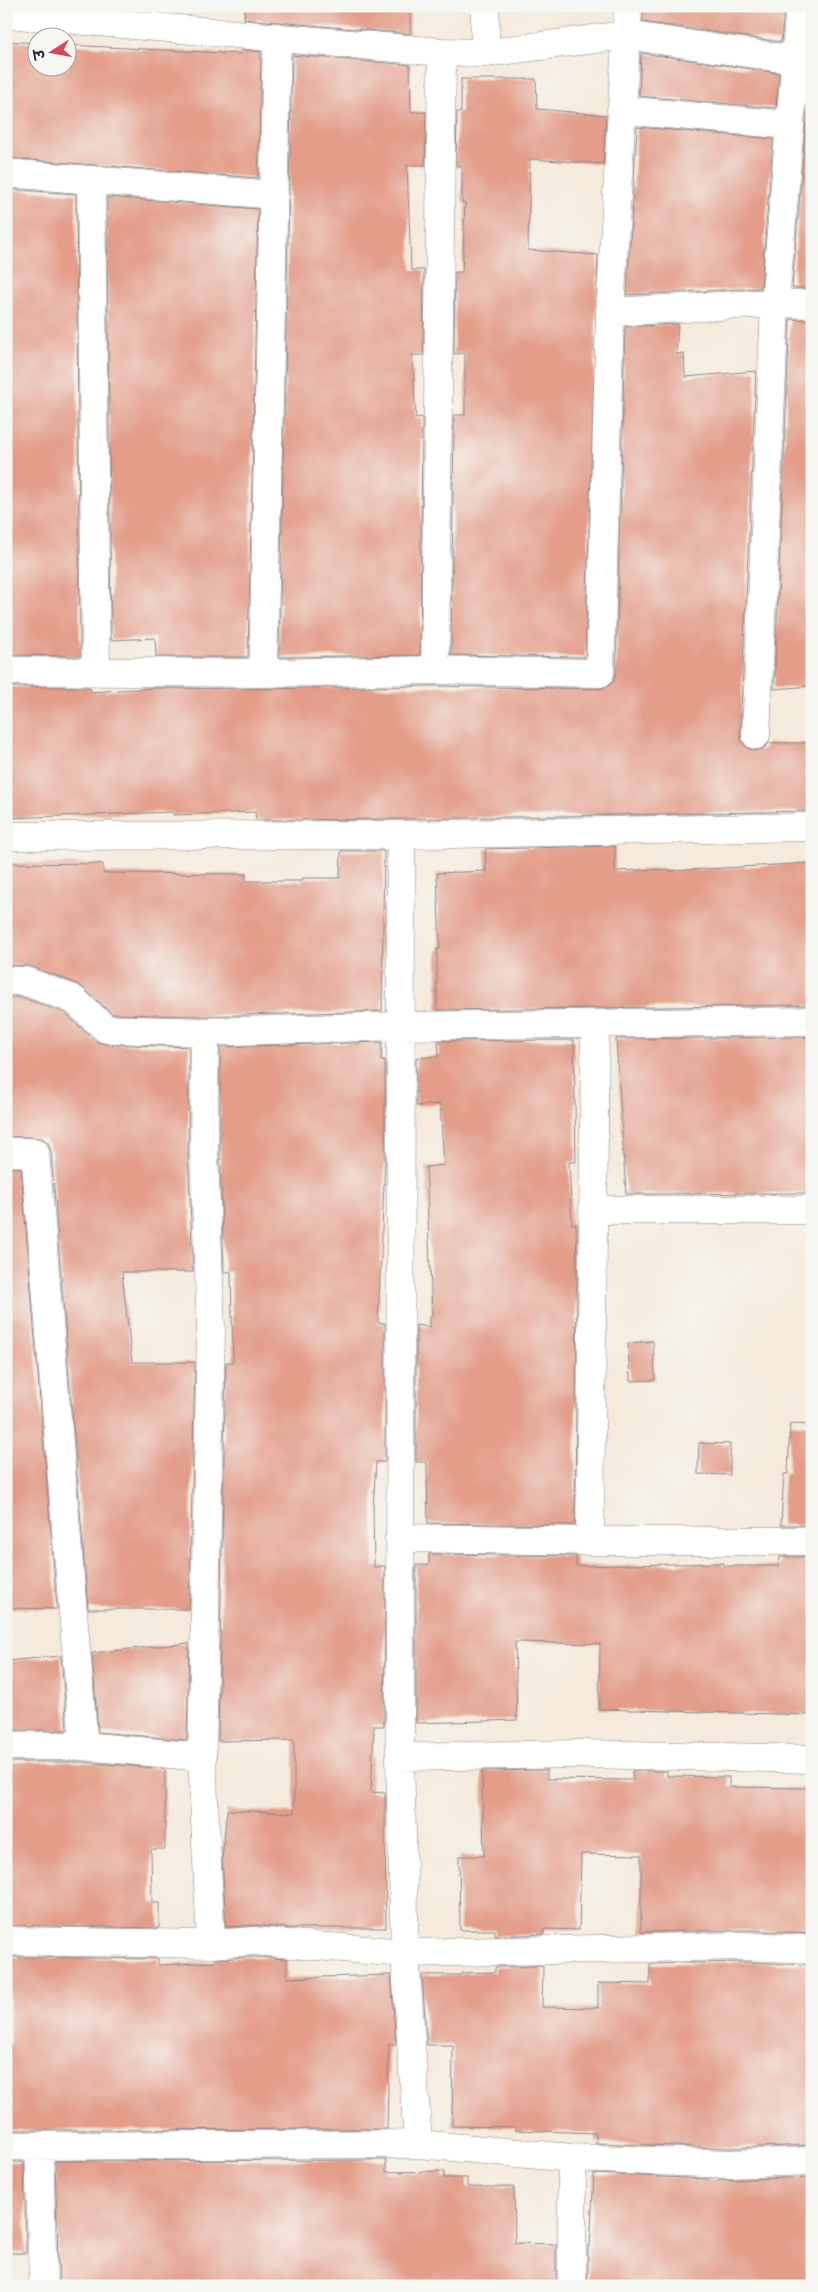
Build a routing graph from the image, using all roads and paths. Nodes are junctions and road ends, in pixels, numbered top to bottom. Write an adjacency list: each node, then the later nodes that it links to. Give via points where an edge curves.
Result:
1 (485, 6): 8 (street)
2 (628, 6): 5 (street)
3 (800, 6): 9 (street)
4 (6, 14): 6 (street)
5 (625, 35): 8 (street); 9 (street); 10 (street)
6 (277, 37): 7 (street); 14 (street)
7 (442, 52): 8 (street); 18 (street)
8 (485, 53)
9 (804, 60): 11 (street)
10 (621, 110): 11 (street); 17 (street)
11 (790, 125): 15 (street)
12 (6, 173): 13 (street)
13 (91, 180): 14 (street); 20 (street)
14 (274, 195): 21 (street)
15 (775, 303): 16 (street); 17 (street); 22 (street)
16 (812, 304)
17 (610, 312): 18 (street, via 600,673)
18 (435, 670): 21 (street)
19 (6, 671): 20 (street)
20 (96, 672): 21 (street)
21 (263, 673)
22 (756, 735)
23 (812, 827): 24 (street)
24 (401, 835): 25 (street); 29 (street)
25 (6, 836)
26 (6, 981): 30 (street, via 24,981 73,999 106,1029)
27 (812, 1021): 28 (street)
28 (595, 1025): 29 (street); 32 (street)
29 (402, 1026): 30 (street); 34 (street)
30 (205, 1032): 39 (street, via 204,1154 211,1330)
31 (6, 1152): 38 (street, via 35,1152)
32 (593, 1210): 33 (street); 35 (street)
33 (812, 1210)
34 (399, 1538): 35 (street); 40 (street)
35 (590, 1541): 36 (street)
36 (812, 1541)
37 (6, 1746): 38 (street)
38 (84, 1746): 39 (street)
39 (202, 1757): 43 (street)
40 (400, 1758): 41 (street, via 584,1754); 45 (street)
41 (812, 1759)
42 (6, 1941): 43 (street)
43 (211, 1944): 45 (street, via 254,1941)
44 (812, 1949): 45 (street, via 724,1946)
45 (404, 1953): 46 (street)
46 (418, 2144): 48 (street); 49 (street)
47 (6, 2146): 48 (street)
48 (39, 2146): 51 (street)
49 (572, 2158): 50 (street, via 730,2164); 52 (street)
50 (812, 2161)
51 (43, 2286)
52 (572, 2286)

